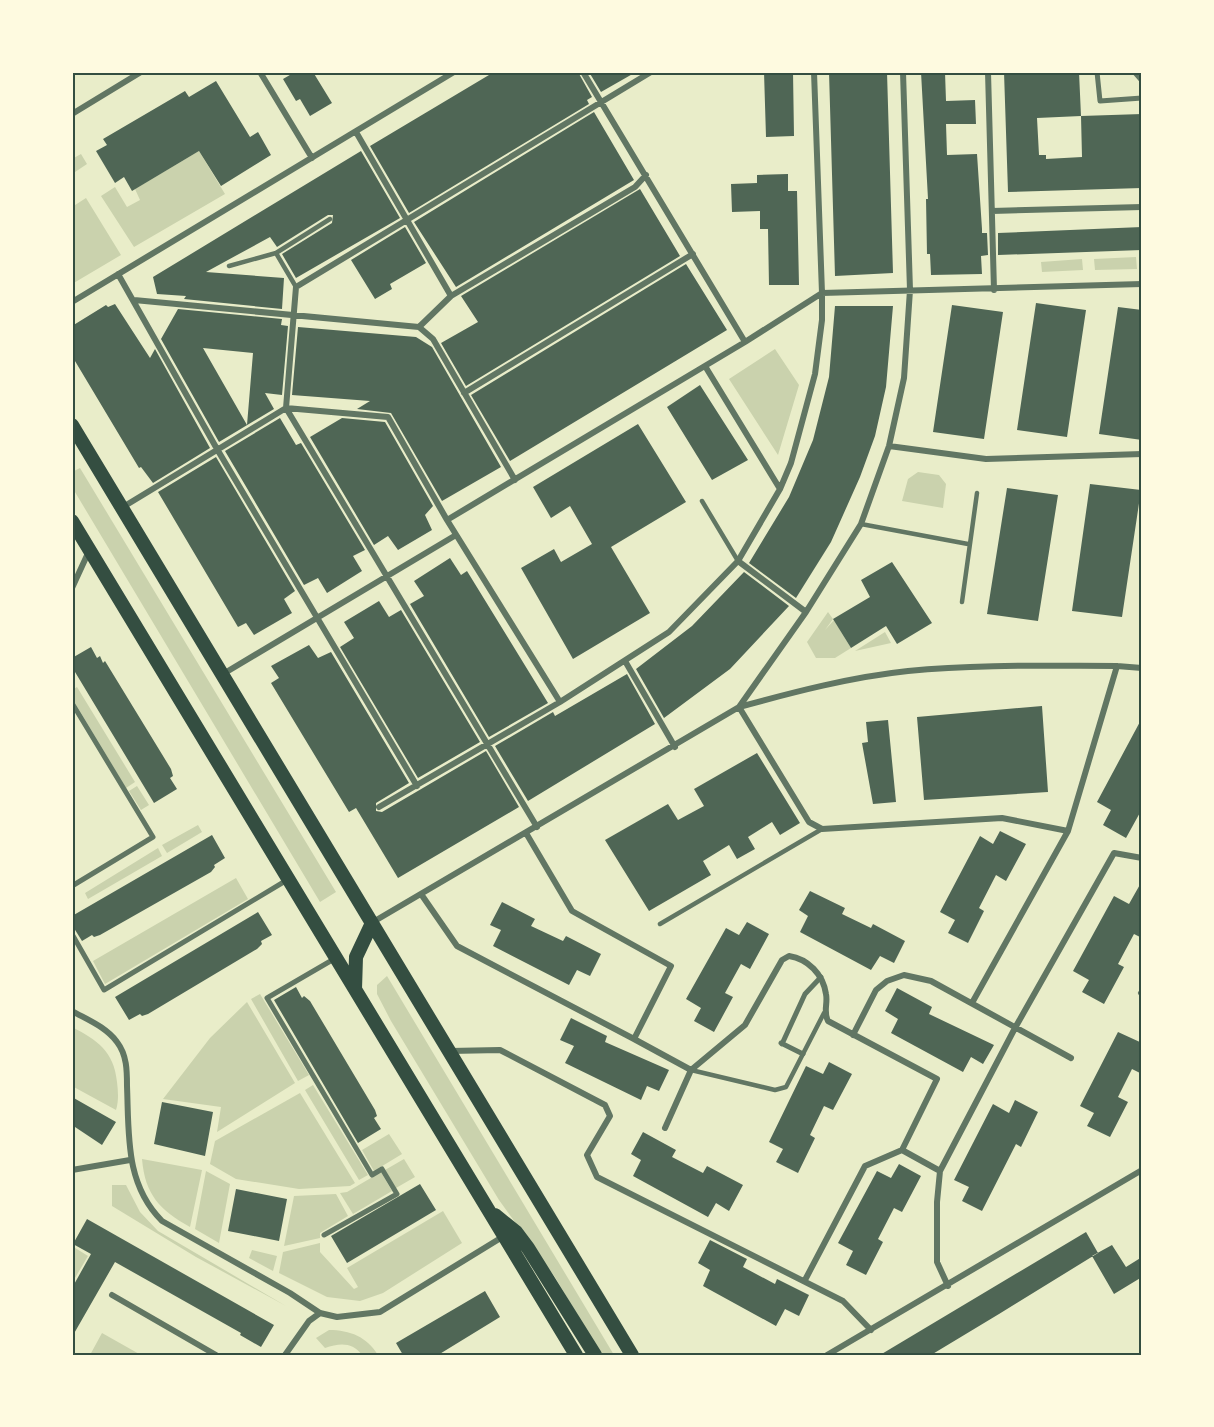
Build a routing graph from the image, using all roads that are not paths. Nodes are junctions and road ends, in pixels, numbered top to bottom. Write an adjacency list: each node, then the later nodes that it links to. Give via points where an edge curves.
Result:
1 (141, 72): 14 (street)
2 (260, 72): 16 (street)
3 (454, 72): 15 (street)
4 (583, 72): 13 (street)
5 (651, 72): 13 (street)
6 (814, 72): 30 (street)
7 (903, 72): 28 (street)
8 (988, 72): 19 (street)
9 (1097, 72): 12 (street, via 1100,101)
10 (1135, 72): 11 (street)
11 (1142, 80)
12 (1142, 98)
13 (601, 102): 17 (street); 21 (street)
14 (72, 114)
15 (356, 132): 16 (street); 21 (street)
16 (312, 158): 25 (street)
17 (646, 174): 23 (street); 31 (street, via 635,187)
18 (1142, 207): 19 (street)
19 (992, 211): 29 (street)
20 (330, 219): 22 (lane)
21 (406, 219): 27 (street); 31 (street)
22 (276, 253): 24 (lane); 27 (lane)
23 (693, 254): 36 (street); 38 (street)
24 (229, 266)
25 (118, 274): 32 (street); 33 (street)
26 (1142, 284): 29 (street)
27 (296, 287): 34 (street)
28 (910, 290): 29 (street); 30 (street); 41 (street, via 904,378)
29 (994, 290)
30 (822, 292): 36 (street); 45 (street, via 815,374)
31 (451, 296): 35 (street)
32 (134, 300): 34 (street); 42 (street)
33 (72, 302)
34 (292, 316): 35 (street); 39 (street)
35 (420, 327): 38 (street, via 433,339)
36 (745, 342): 37 (street)
37 (705, 366): 44 (street); 45 (street)
38 (464, 393): 44 (street)
39 (286, 408): 42 (street); 49 (street, via 388,417); 56 (street)
40 (72, 425): 48 (main road)
41 (889, 446): 43 (street, via 986,459); 51 (street)
42 (217, 449): 48 (street); 60 (street)
43 (1142, 454)
44 (515, 480): 49 (street)
45 (780, 489): 55 (street)
46 (977, 493): 53 (lane)
47 (702, 501): 55 (lane)
48 (121, 509): 64 (main road)
49 (447, 520): 52 (street)
50 (72, 521): 54 (main road)
51 (861, 524): 53 (lane); 59 (street)
52 (456, 535): 56 (street); 65 (street)
53 (968, 544): 58 (lane)
54 (89, 551): 57 (street); 77 (main road)
55 (738, 561): 59 (street); 61 (street, via 669,632)
56 (388, 577): 60 (street); 68 (street)
57 (72, 588)
58 (962, 602)
59 (806, 612): 67 (street)
60 (318, 620): 64 (street); 70 (street)
61 (625, 661): 65 (street); 69 (street)
62 (1117, 666): 63 (street); 67 (street, via 906,671); 74 (street)
63 (1142, 668)
64 (223, 674): 80 (main road)
65 (560, 702): 68 (street)
66 (72, 703): 78 (street, via 153,837)
67 (739, 707): 69 (street); 73 (street, via 809,822)
68 (488, 742): 70 (street); 72 (street)
69 (675, 747): 72 (street)
70 (417, 786): 71 (street)
71 (380, 807)
72 (537, 827): 75 (street)
73 (822, 829): 74 (street, via 1002,818); 81 (lane)
74 (1068, 831): 86 (street)
75 (526, 833): 79 (street); 91 (street, via 572,911 671,966)
76 (1142, 858): 89 (street, via 1114,853)
77 (287, 880): 82 (street, via 104,990); 83 (main road)
78 (72, 886)
79 (421, 894): 80 (street); 91 (street, via 457,946)
80 (372, 923): 85 (main road, via 356,957); 92 (main road)
81 (660, 924)
82 (72, 934)
83 (335, 958): 85 (main road); 103 (street, via 267,998 372,1175 382,1169 397,1194)
84 (821, 977): 88 (street, via 827,995); 93 (street, via 805,994 781,1044); 95 (street, via 799,957 782,960 746,1025)
85 (356, 991): 102 (main road)
86 (972, 1003): 89 (street); 90 (street, via 931,981 904,975 876,990)
87 (72, 1011): 98 (street, via 108,1032 124,1054)
88 (824, 1014): 90 (street, via 828,1021); 93 (lane)
89 (1015, 1028): 94 (street); 101 (street)
90 (853, 1035): 97 (street, via 937,1079)
91 (634, 1039): 95 (street)
92 (449, 1051): 105 (street, via 500,1050 604,1105 610,1116 587,1155 597,1177); 114 (main road)
93 (803, 1054): 95 (lane, via 786,1087 775,1090)
94 (1071, 1058)
95 (691, 1070): 96 (street)
96 (665, 1128)
97 (902, 1150): 101 (street); 105 (street, via 864,1166)
98 (130, 1160): 99 (street); 108 (street, via 143,1196 162,1221)
99 (72, 1170)
100 (1142, 1170): 106 (street)
101 (940, 1172): 106 (street, via 936,1202 937,1263)
102 (488, 1210): 104 (main road); 113 (main road, via 516,1232 528,1248)
103 (324, 1235)
104 (504, 1236): 108 (street, via 380,1312 338,1317); 112 (main road)
105 (805, 1280): 109 (street, via 843,1301)
106 (948, 1286): 109 (street)
107 (112, 1295): 110 (street)
108 (320, 1313): 111 (street, via 309,1321)
109 (871, 1330): 115 (street)
110 (216, 1355)
111 (285, 1355)
112 (576, 1355)
113 (595, 1355)
114 (632, 1355)
115 (827, 1355)

